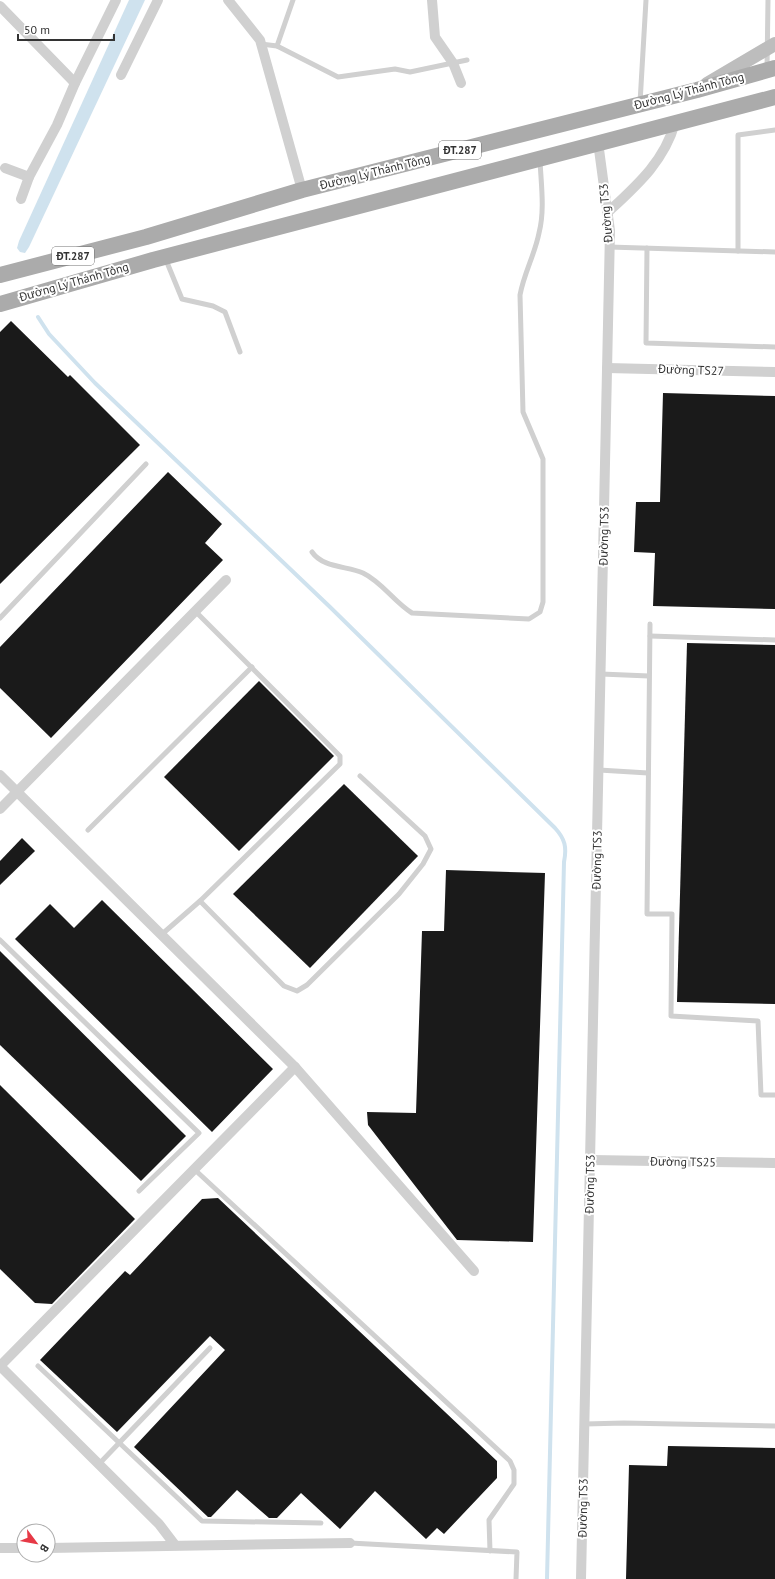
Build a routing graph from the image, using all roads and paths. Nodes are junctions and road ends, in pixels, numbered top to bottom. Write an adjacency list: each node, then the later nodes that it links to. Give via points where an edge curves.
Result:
1 (116, 0): 16 (street)
2 (158, 0): 15 (street)
3 (293, 0): 11 (lane)
4 (432, 0): 13 (street, via 435,37)
5 (646, 0): 20 (lane)
6 (768, 0): 10 (lane)
7 (230, 1): 9 (street)
8 (0, 6): 16 (street)
9 (261, 44): 11 (lane); 28 (street)
10 (771, 45): 14 (lane); 18 (main road)
11 (277, 46): 13 (lane, via 338,77 395,69 410,72)
12 (467, 60): 13 (lane)
13 (453, 63): 17 (street)
14 (771, 69): 18 (main road, Đường Lý Thánh Tông / ĐT.287)
15 (121, 75)
16 (74, 83): 27 (street, via 57,125)
17 (461, 83)
18 (697, 90): 20 (main road, Đường Lý Thánh Tông / ĐT.287)
19 (775, 97): 22 (main road, Đường Lý Thánh Tông / ĐT.287)
20 (640, 104): 21 (main road, Đường Lý Thánh Tông / ĐT.287)
21 (592, 117): 24 (main road); 28 (main road, Đường Lý Thánh Tông / ĐT.287)
22 (675, 123): 24 (main road, Đường Lý Thánh Tông / ĐT.287); 30 (street, via 660,159)
23 (775, 130): 34 (lane, via 738,135)
24 (598, 142): 25 (main road, Đường Lý Thánh Tông / ĐT.287); 30 (street, Đường TS3)
25 (540, 157): 36 (main road, Đường Lý Thánh Tông / ĐT.287); 44 (lane, via 542,218 539,235 523,276 520,295 523,412 543,459 543,602 540,612 529,619 412,613 400,606 363,573 323,562)
26 (2, 166): 27 (street)
27 (29, 177): 29 (street)
28 (302, 190): 31 (main road, Đường Lý Thánh Tông / ĐT.287)
29 (21, 199)
30 (607, 213): 32 (street, Đường TS3)
31 (146, 237): 36 (main road); 37 (main road, Đường Lý Thánh Tông / ĐT.287)
32 (609, 247): 33 (lane); 41 (street, Đường TS3)
33 (647, 248): 34 (lane); 39 (lane, via 646,343)
34 (738, 250): 35 (lane)
35 (775, 252)
36 (159, 258): 38 (main road, Đường Lý Thánh Tông / ĐT.287); 40 (lane, via 180,298 225,312)
37 (0, 276)
38 (0, 304)
39 (775, 346)
40 (240, 352)
41 (607, 368): 42 (street, Đường TS27); 52 (street, Đường TS3)
42 (775, 372)
43 (146, 464): 47 (lane)
44 (312, 552)
45 (226, 580): 46 (street)
46 (194, 611): 51 (lane); 58 (street)
47 (0, 618)
48 (650, 624): 49 (lane)
49 (650, 636): 50 (lane); 53 (lane)
50 (775, 640)
51 (252, 667): 60 (lane); 61 (lane, via 340,756 341,760 340,764)
52 (601, 674): 53 (lane); 54 (street, Đường TS3)
53 (649, 676): 55 (lane)
54 (599, 770): 55 (lane); 66 (street, Đường TS3)
55 (648, 773): 65 (lane, via 647,914 672,914 671,1016 758,1021 761,1095)
56 (0, 775): 58 (street)
57 (360, 776): 61 (lane, via 425,836 430,850 423,864 399,894 307,986 297,992 284,986)
58 (17, 792): 59 (street); 62 (street)
59 (0, 809)
60 (88, 830)
61 (200, 902): 62 (lane)
62 (161, 935): 64 (street)
63 (0, 940): 69 (lane, via 199,1133)
64 (295, 1067): 68 (street); 70 (street)
65 (775, 1095)
66 (591, 1160): 67 (street, Đường TS25); 74 (street, Đường TS3)
67 (775, 1163)
68 (194, 1169): 72 (street); 84 (lane, via 510,1461 514,1470 514,1484 489,1520)
69 (139, 1191)
70 (474, 1271)
71 (210, 1348): 76 (lane)
72 (0, 1366): 77 (street)
73 (38, 1366): 76 (lane)
74 (585, 1424): 75 (lane); 86 (street, Đường TS3)
75 (775, 1426)
76 (119, 1443): 77 (lane); 78 (lane, via 202,1521)
77 (99, 1464): 80 (street, via 159,1524)
78 (321, 1523)
79 (350, 1543): 80 (street); 84 (lane)
80 (175, 1546): 83 (street)
81 (0, 1548): 82 (street)
82 (16, 1548)
83 (56, 1548)
84 (490, 1551): 85 (lane, via 517,1552)
85 (516, 1579)
86 (581, 1579)

